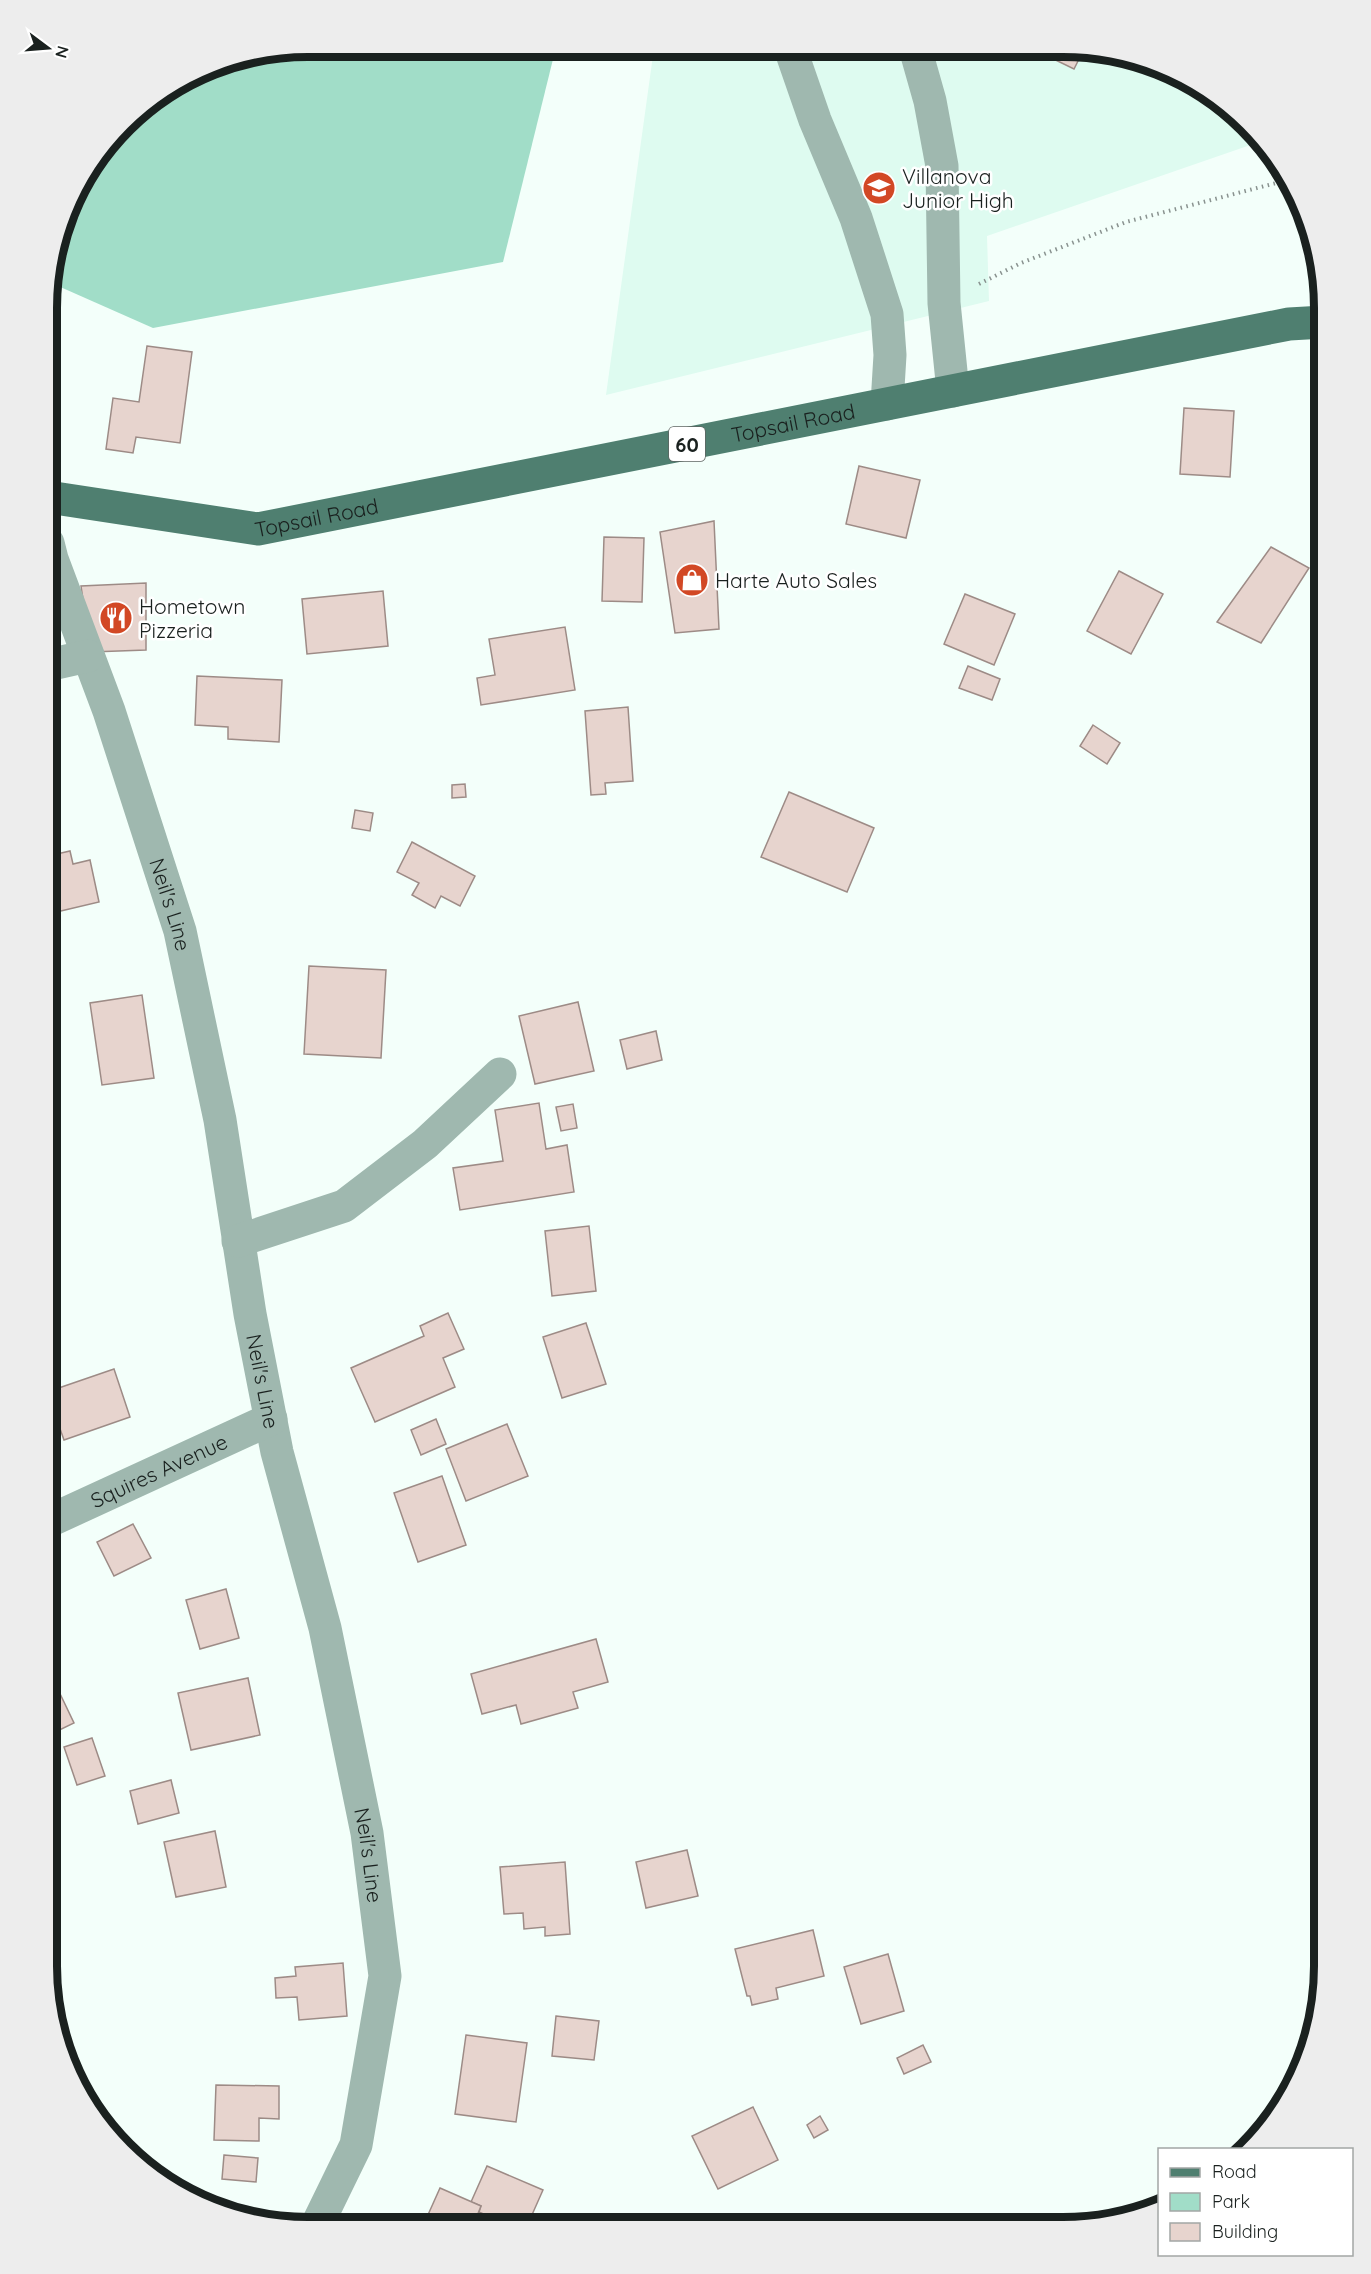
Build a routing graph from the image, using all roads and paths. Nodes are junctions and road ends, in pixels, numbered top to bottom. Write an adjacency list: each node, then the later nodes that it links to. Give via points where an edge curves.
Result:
1 (793, 57): 7 (street, via 856,218 887,314)
2 (918, 57): 4 (street, via 942,166)
3 (1280, 182): 4 (path, via 1126,222 1021,262)
4 (944, 303): 6 (street)
5 (1314, 323): 6 (main road, Topsail Road / 60, via 1289,324)
6 (953, 391): 7 (main road, Topsail Road / 60)
7 (887, 404): 8 (main road, Topsail Road / 60, via 258,530)
8 (57, 498)
9 (57, 575): 10 (street, Neil's Line)
10 (88, 656): 11 (street); 13 (street, Neil's Line, via 180,931 220,1120)
11 (57, 663)
12 (500, 1074): 13 (street, via 424,1144 344,1206)
13 (238, 1240): 14 (street, Neil's Line)
14 (271, 1419): 15 (street, Squires Avenue); 16 (street, Neil's Line, via 325,1628 365,1821 385,1976 356,2145)
15 (57, 1517)
16 (321, 2217)

